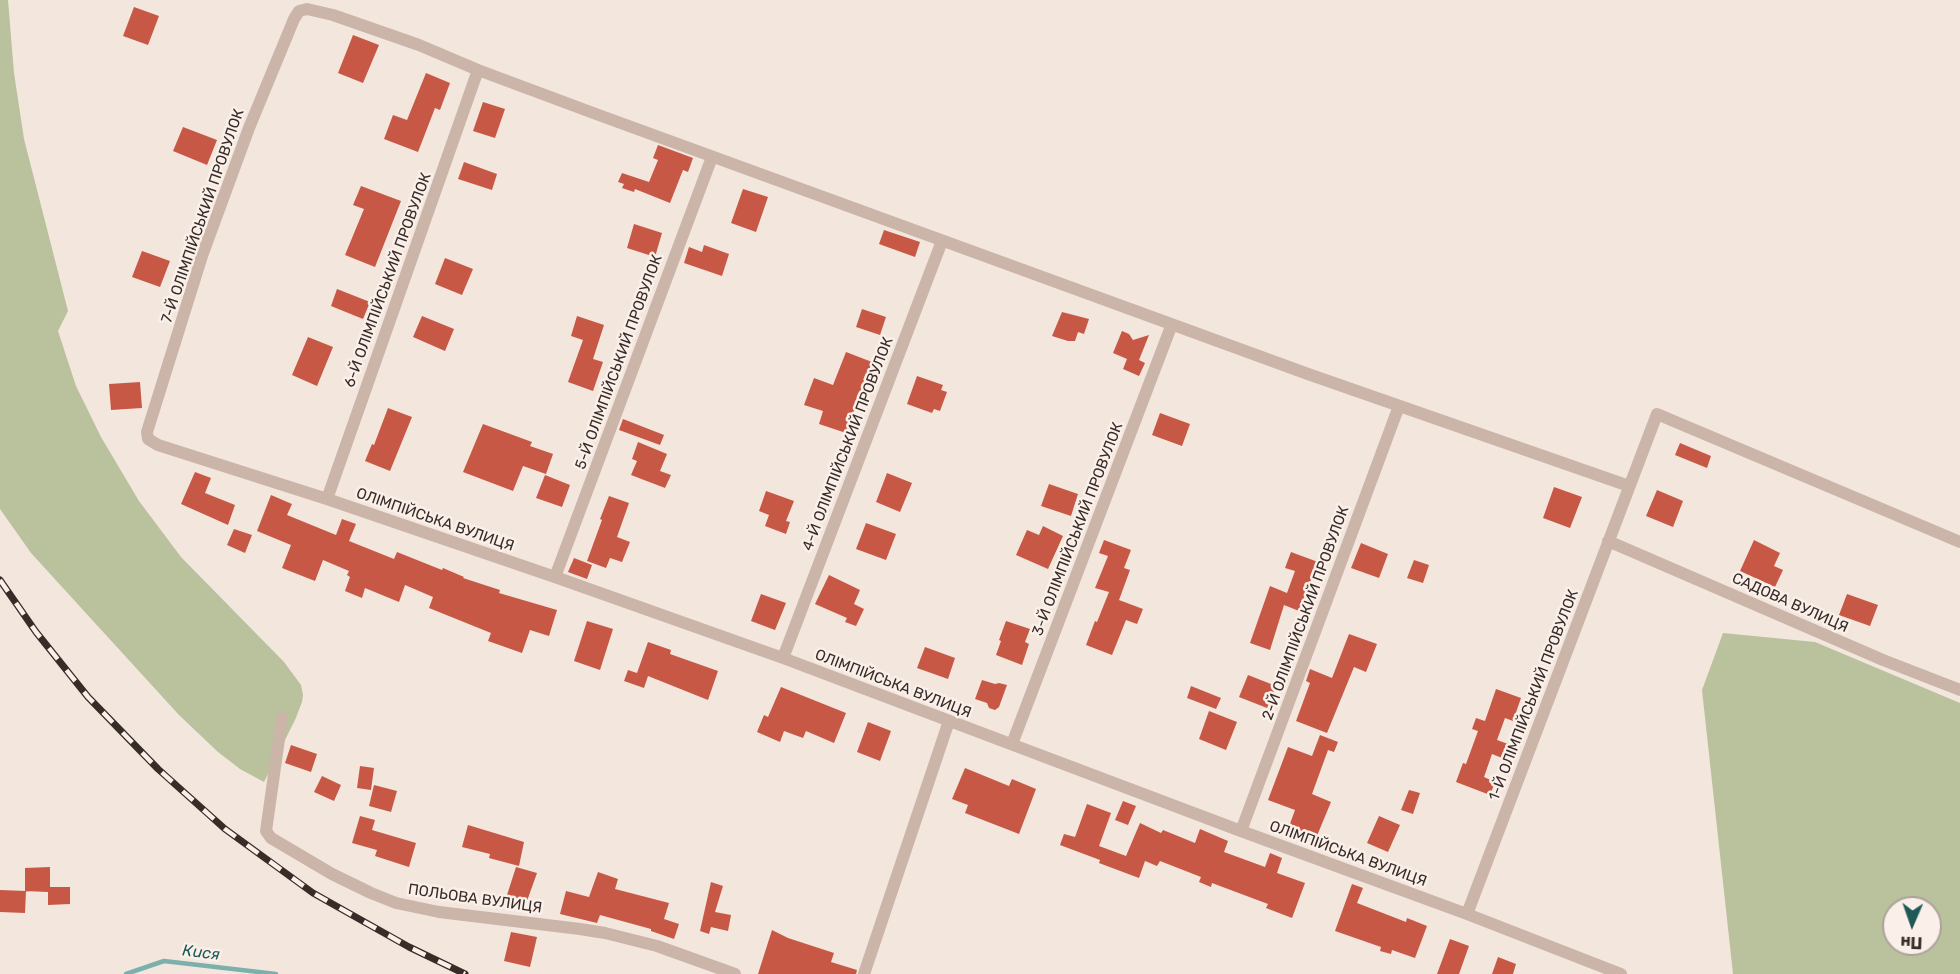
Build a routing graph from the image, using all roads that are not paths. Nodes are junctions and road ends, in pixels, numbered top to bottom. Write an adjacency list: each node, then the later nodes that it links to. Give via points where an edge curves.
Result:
1 (478, 70): 2 (street); 6 (street, 7-Й ОЛІМПІЙСЬКИЙ ПРОВУЛОК, via 319,11 303,9 296,14 206,245 147,430); 8 (street, 6-Й ОЛІМПІЙСЬКИЙ ПРОВУЛОК)
2 (712, 157): 3 (street); 11 (street, 5-Й ОЛІМПІЙСЬКИЙ ПРОВУЛОК)
3 (942, 241): 4 (street); 12 (street, 4-Й ОЛІМПІЙСЬКИЙ ПРОВУЛОК)
4 (1172, 324): 5 (street); 16 (street, 3-Й ОЛІМПІЙСЬКИЙ ПРОВУЛОК)
5 (1399, 406): 7 (street); 17 (street, 2-Й ОЛІМПІЙСЬКИЙ ПРОВУЛОК)
6 (148, 439): 8 (street, ОЛІМПІЙСЬКА ВУЛИЦЯ)
7 (1629, 486): 9 (street, 1-Й ОЛІМПІЙСЬКИЙ ПРОВУЛОК); 10 (street, 1-Й ОЛІМПІЙСЬКИЙ ПРОВУЛОК, via 1657,414)
8 (327, 499): 11 (street, ОЛІМПІЙСЬКА ВУЛИЦЯ)
9 (1608, 541): 13 (street, САДОВА ВУЛИЦЯ); 18 (street, 1-Й ОЛІМПІЙСЬКИЙ ПРОВУЛОК)
10 (1960, 542)
11 (555, 577): 12 (street, ОЛІМПІЙСЬКА ВУЛИЦЯ)
12 (783, 658): 15 (street, ОЛІМПІЙСЬКА ВУЛИЦЯ)
13 (1960, 690)
14 (282, 718): 19 (street, ПОЛЬОВА ВУЛИЦЯ, via 266,831 271,838 332,874 402,904 605,933 657,946)
15 (949, 721): 16 (street, ОЛІМПІЙСЬКА ВУЛИЦЯ); 20 (street)
16 (1012, 744): 17 (street, ОЛІМПІЙСЬКА ВУЛИЦЯ)
17 (1241, 831): 18 (street, ОЛІМПІЙСЬКА ВУЛИЦЯ)
18 (1467, 914): 21 (street, ОЛІМПІЙСЬКА ВУЛИЦЯ)
19 (735, 974)
20 (864, 974)
21 (1621, 974)

